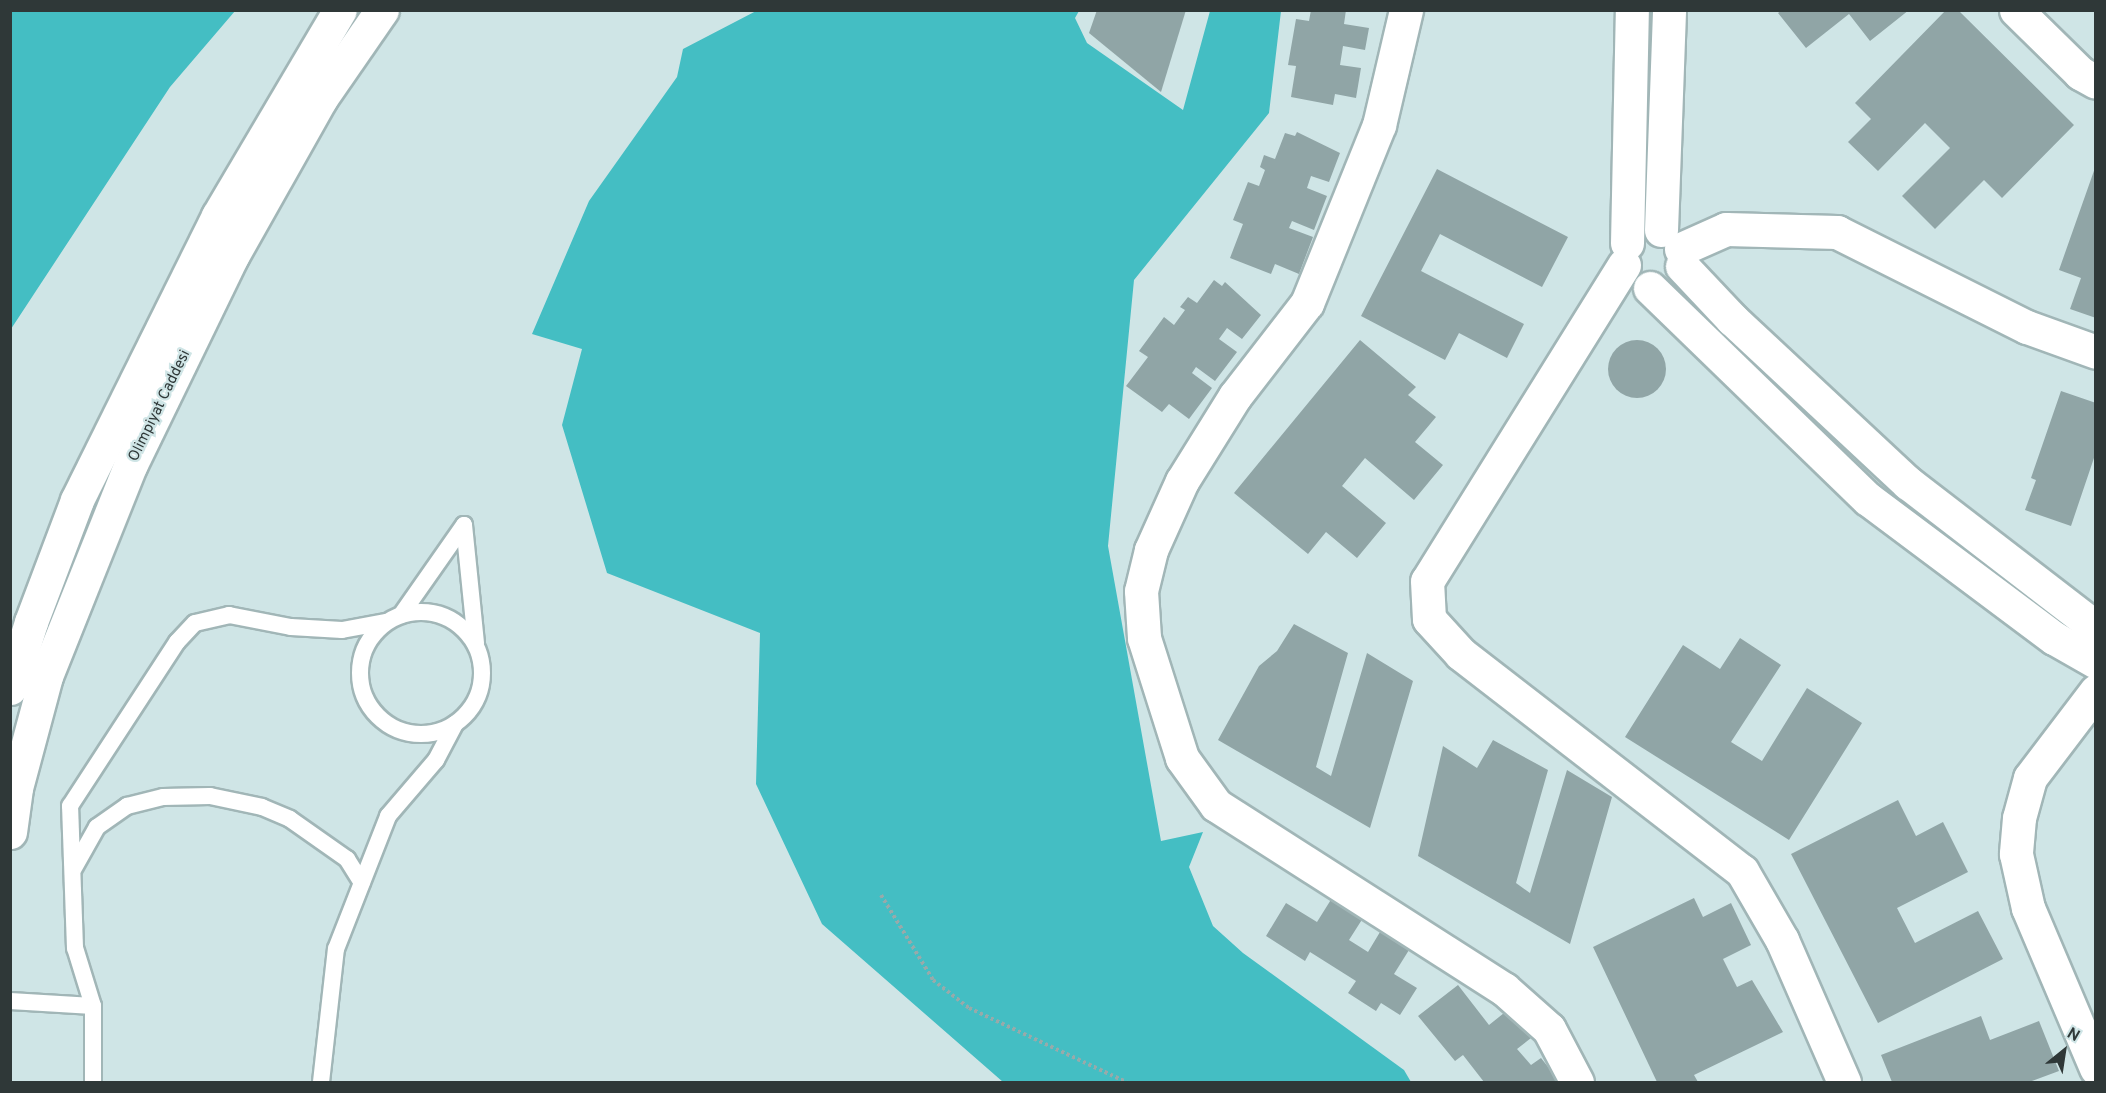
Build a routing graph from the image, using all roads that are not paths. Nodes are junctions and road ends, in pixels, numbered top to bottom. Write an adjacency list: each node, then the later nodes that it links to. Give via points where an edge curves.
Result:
1 (340, 10): 17 (street, via 218,216 76,500)
2 (382, 10): 20 (street, Olimpiyat Caddesi, via 321,98 232,256 131,464 46,676 16,788)
3 (1406, 10): 28 (street, via 1379,125 1307,303 1235,396 1182,481 1151,550 1141,591 1143,638 1182,758 1216,805 1504,989 1549,1029)
4 (1632, 10): 9 (street)
5 (1669, 10): 8 (street)
6 (2016, 10): 7 (street, via 2080,73)
7 (2096, 82)
8 (1675, 248): 9 (street, via 1642,231); 10 (street, via 1666,285); 11 (street, via 1726,229 1837,232 2027,327); 14 (street, via 1732,319 1908,483)
9 (1626, 254): 10 (street, via 1633,281); 29 (street, via 1427,581 1429,619 1461,654 1742,871 1782,940)
10 (1650, 288): 16 (street, via 1868,499 2054,638)
11 (2096, 352)
12 (401, 615): 13 (lane); 15 (lane, via 419,612 444,617 466,631); 15 (lane, via 464,525)
13 (386, 622): 19 (lane, via 364,649 360,666 366,700 376,714 397,728 423,734); 21 (lane, via 342,630 291,627 229,615 195,623 177,642 70,806)
14 (2096, 628)
15 (476, 646): 19 (lane, via 481,663 479,688 468,712)
16 (2096, 662)
17 (10, 688)
18 (2096, 691): 25 (street, via 2030,778 2019,818 2016,854 2028,908)
19 (455, 723): 22 (lane, via 436,760 388,816)
20 (10, 832)
21 (72, 874): 22 (lane, via 97,827 127,806 163,797 210,796 262,807 290,819 347,859); 24 (lane, via 75,948)
22 (362, 883): 27 (lane, via 336,949)
23 (10, 1001): 24 (lane)
24 (93, 1006): 26 (lane)
25 (2096, 1068)
26 (93, 1083)
27 (321, 1083)
28 (1577, 1083)
29 (1844, 1083)

